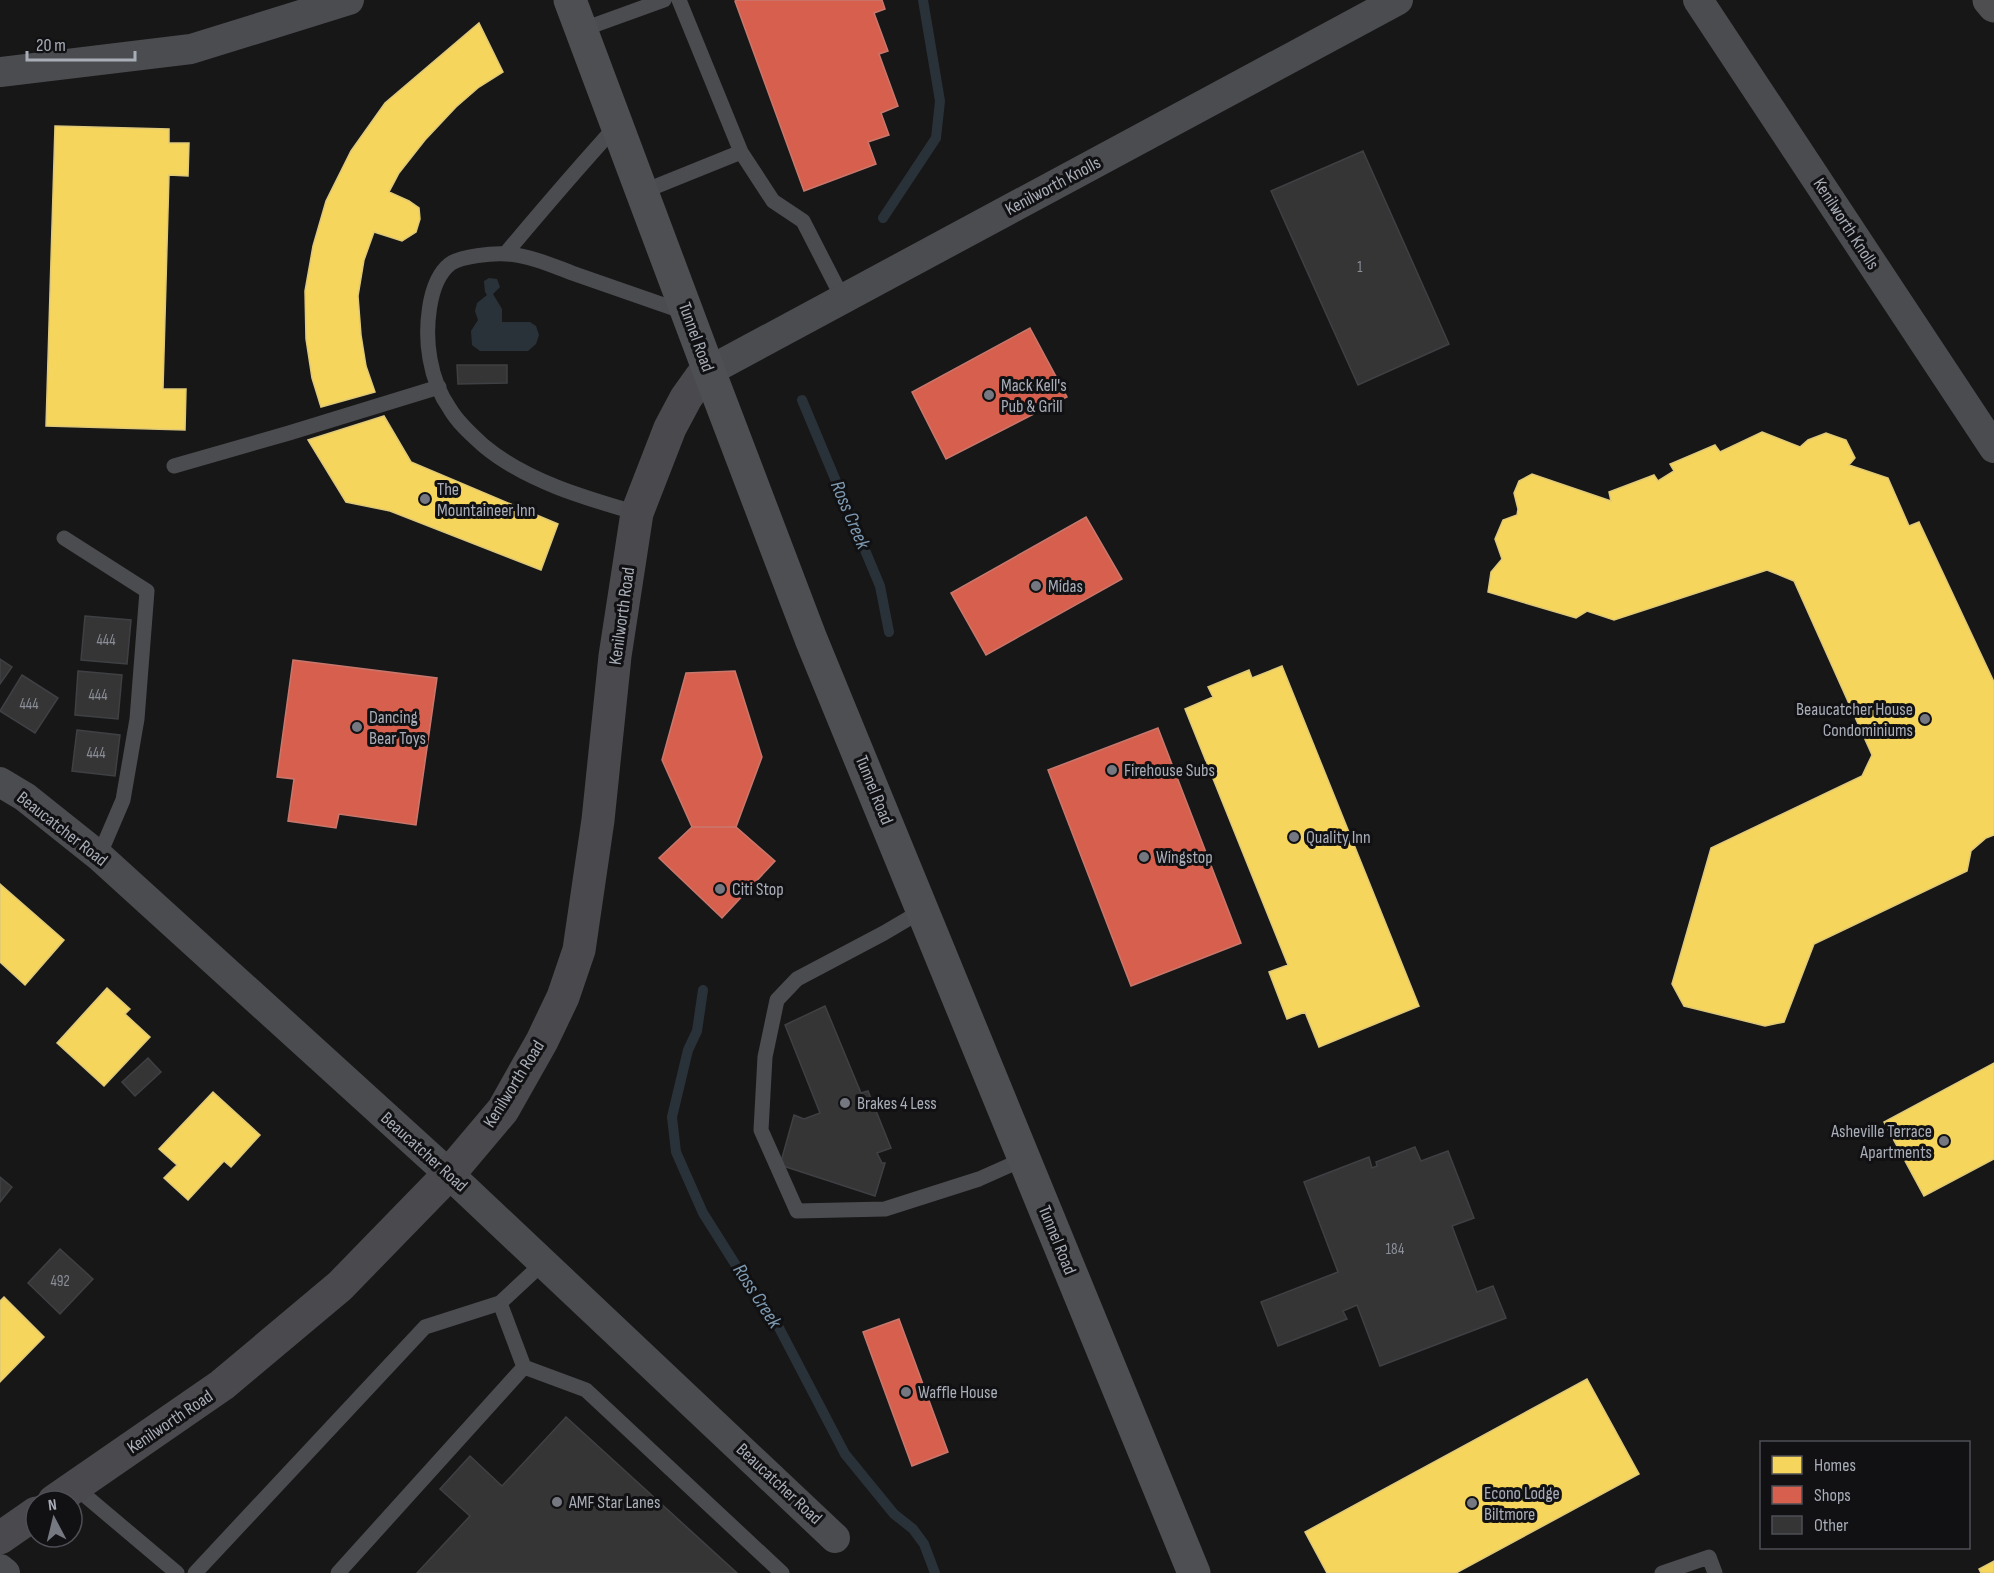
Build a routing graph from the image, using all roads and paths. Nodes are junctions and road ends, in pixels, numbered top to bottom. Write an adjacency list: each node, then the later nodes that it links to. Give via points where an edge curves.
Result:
1 (349, 0): 10 (street, via 191,49)
2 (570, 0): 9 (main road, Tunnel Road)
3 (664, 0): 9 (lane)
4 (679, 0): 12 (lane)
5 (1398, 0): 15 (street, Kenilworth Knolls)
6 (1698, 0): 19 (street, Kenilworth Knolls)
7 (1989, 0): 8 (highway)
8 (1994, 6)
9 (581, 30): 11 (main road, Tunnel Road)
10 (0, 72)
11 (617, 125): 13 (main road, Tunnel Road); 14 (lane)
12 (741, 152): 13 (lane); 15 (lane, via 773,201 803,220)
13 (642, 192): 16 (main road, Tunnel Road)
14 (506, 253): 16 (lane, via 533,258); 18 (lane, via 451,262 443,270 430,305 428,339 429,358)
15 (843, 299): 17 (street, Kenilworth Knolls)
16 (687, 313): 17 (main road, Tunnel Road)
17 (705, 374): 21 (street, Kenilworth Road, via 662,409 641,438 633,465); 25 (main road, Tunnel Road)
18 (439, 387): 20 (lane); 21 (lane, via 450,410 502,460 553,485)
19 (1994, 448)
20 (174, 465)
21 (637, 513): 27 (street, Kenilworth Road, via 579,950 542,1041 502,1110)
22 (64, 538): 24 (lane, via 147,591 137,719 123,800)
23 (0, 782): 24 (street, Beaucatcher Road)
24 (99, 856): 27 (street, Beaucatcher Road)
25 (923, 910): 26 (main road, Tunnel Road); 26 (lane, via 797,979 777,1000 765,1056 761,1130 797,1210 885,1209 979,1179)
26 (1024, 1159): 42 (main road, Tunnel Road)
27 (449, 1174): 28 (street, Beaucatcher Road); 31 (street, Kenilworth Road, via 340,1286 222,1385)
28 (543, 1263): 29 (lane); 35 (street, Beaucatcher Road)
29 (500, 1303): 30 (lane); 39 (lane, via 425,1327)
30 (524, 1367): 40 (lane); 41 (lane, via 586,1390)
31 (71, 1489)
32 (84, 1508): 38 (lane)
33 (24, 1522): 34 (street)
34 (0, 1538)
35 (836, 1538)
36 (0, 1569): 37 (street)
37 (5, 1573)
38 (177, 1573)
39 (195, 1573)
40 (338, 1573)
41 (782, 1573)
42 (1194, 1573)
43 (1662, 1573): 44 (lane, via 1710,1557)
44 (1715, 1573)

